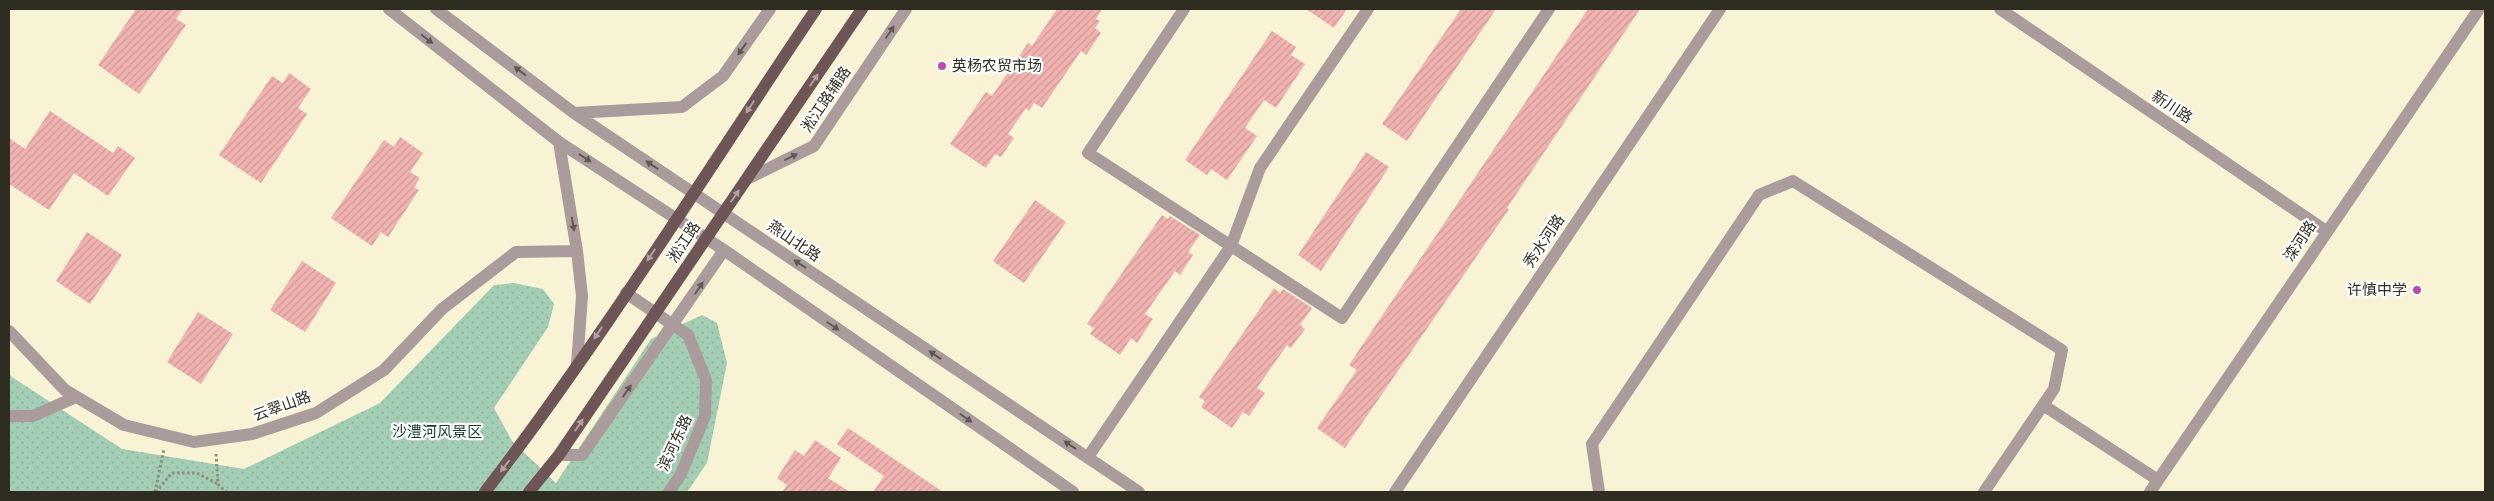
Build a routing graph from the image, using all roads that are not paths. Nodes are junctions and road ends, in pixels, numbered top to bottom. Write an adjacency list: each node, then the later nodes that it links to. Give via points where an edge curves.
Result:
1 (389, 9): 14 (street, one-way to 14)
2 (436, 9): 13 (street, 燕山北路, one-way to 2)
3 (770, 9): 13 (street, one-way to 13, via 724,76 682,106 638,111)
4 (816, 9): 16 (main road, 淞江路, one-way to 16)
5 (862, 9): 15 (main road, 淞江路, one-way to 5)
6 (906, 9): 15 (street, 淞江路辅路, one-way to 6, via 814,146)
7 (1184, 9): 21 (street, via 1088,153)
8 (1368, 9): 21 (street, via 1260,168)
9 (1549, 9): 21 (street, via 1342,318)
10 (1720, 9): 40 (street, 秀水河路)
11 (2000, 9): 19 (street, 新川路)
12 (2479, 9): 19 (street, 滦河路)
13 (574, 112): 16 (street, 燕山北路, one-way to 13)
14 (559, 142): 18 (street, one-way to 18); 23 (street, one-way to 23)
15 (747, 179): 17 (main road, 淞江路, one-way to 15)
16 (693, 193): 17 (street, 燕山北路); 18 (main road, 淞江路)
17 (723, 213): 20 (main road, 淞江路); 33 (street, 燕山北路, one-way to 17)
18 (676, 218): 20 (street); 24 (main road, 淞江路, one-way to 24)
19 (2326, 231): 34 (street, 滦河路)
20 (706, 238): 22 (street); 25 (main road, 淞江路)
21 (1231, 246): 33 (street)
22 (724, 250): 26 (street, one-way to 22); 38 (street, one-way to 38)
23 (577, 251): 28 (street, via 582,296); 29 (street, 云翠山路, via 516,252 442,309 384,370 316,413 252,434 194,442 124,425)
24 (626, 292): 25 (street, 滨河东路); 28 (main road, 淞江路, one-way to 28)
25 (656, 313): 26 (street, 滨河东路); 32 (main road, 淞江路, one-way to 25)
26 (674, 326): 32 (street, one-way to 26, via 582,455); 37 (street, 滨河东路, via 688,335 706,380 706,416 681,474)
27 (9, 331): 29 (street, 云翠山路, via 65,390)
28 (577, 364): 35 (main road, 淞江路, one-way to 35)
29 (76, 397): 31 (street, via 33,416)
30 (2044, 405): 34 (street); 41 (street, via 2054,389 2062,350 1793,180 1759,195 1592,444); 42 (street)
31 (9, 416)
32 (559, 455): 36 (main road, 淞江路)
33 (1088, 457): 39 (street, 燕山北路)
34 (2158, 480): 43 (street, 滦河路)
35 (485, 492)
36 (530, 492)
37 (669, 492)
38 (1073, 492)
39 (1140, 492)
40 (1395, 492)
41 (1599, 492)
42 (1984, 492)
43 (2150, 492)

